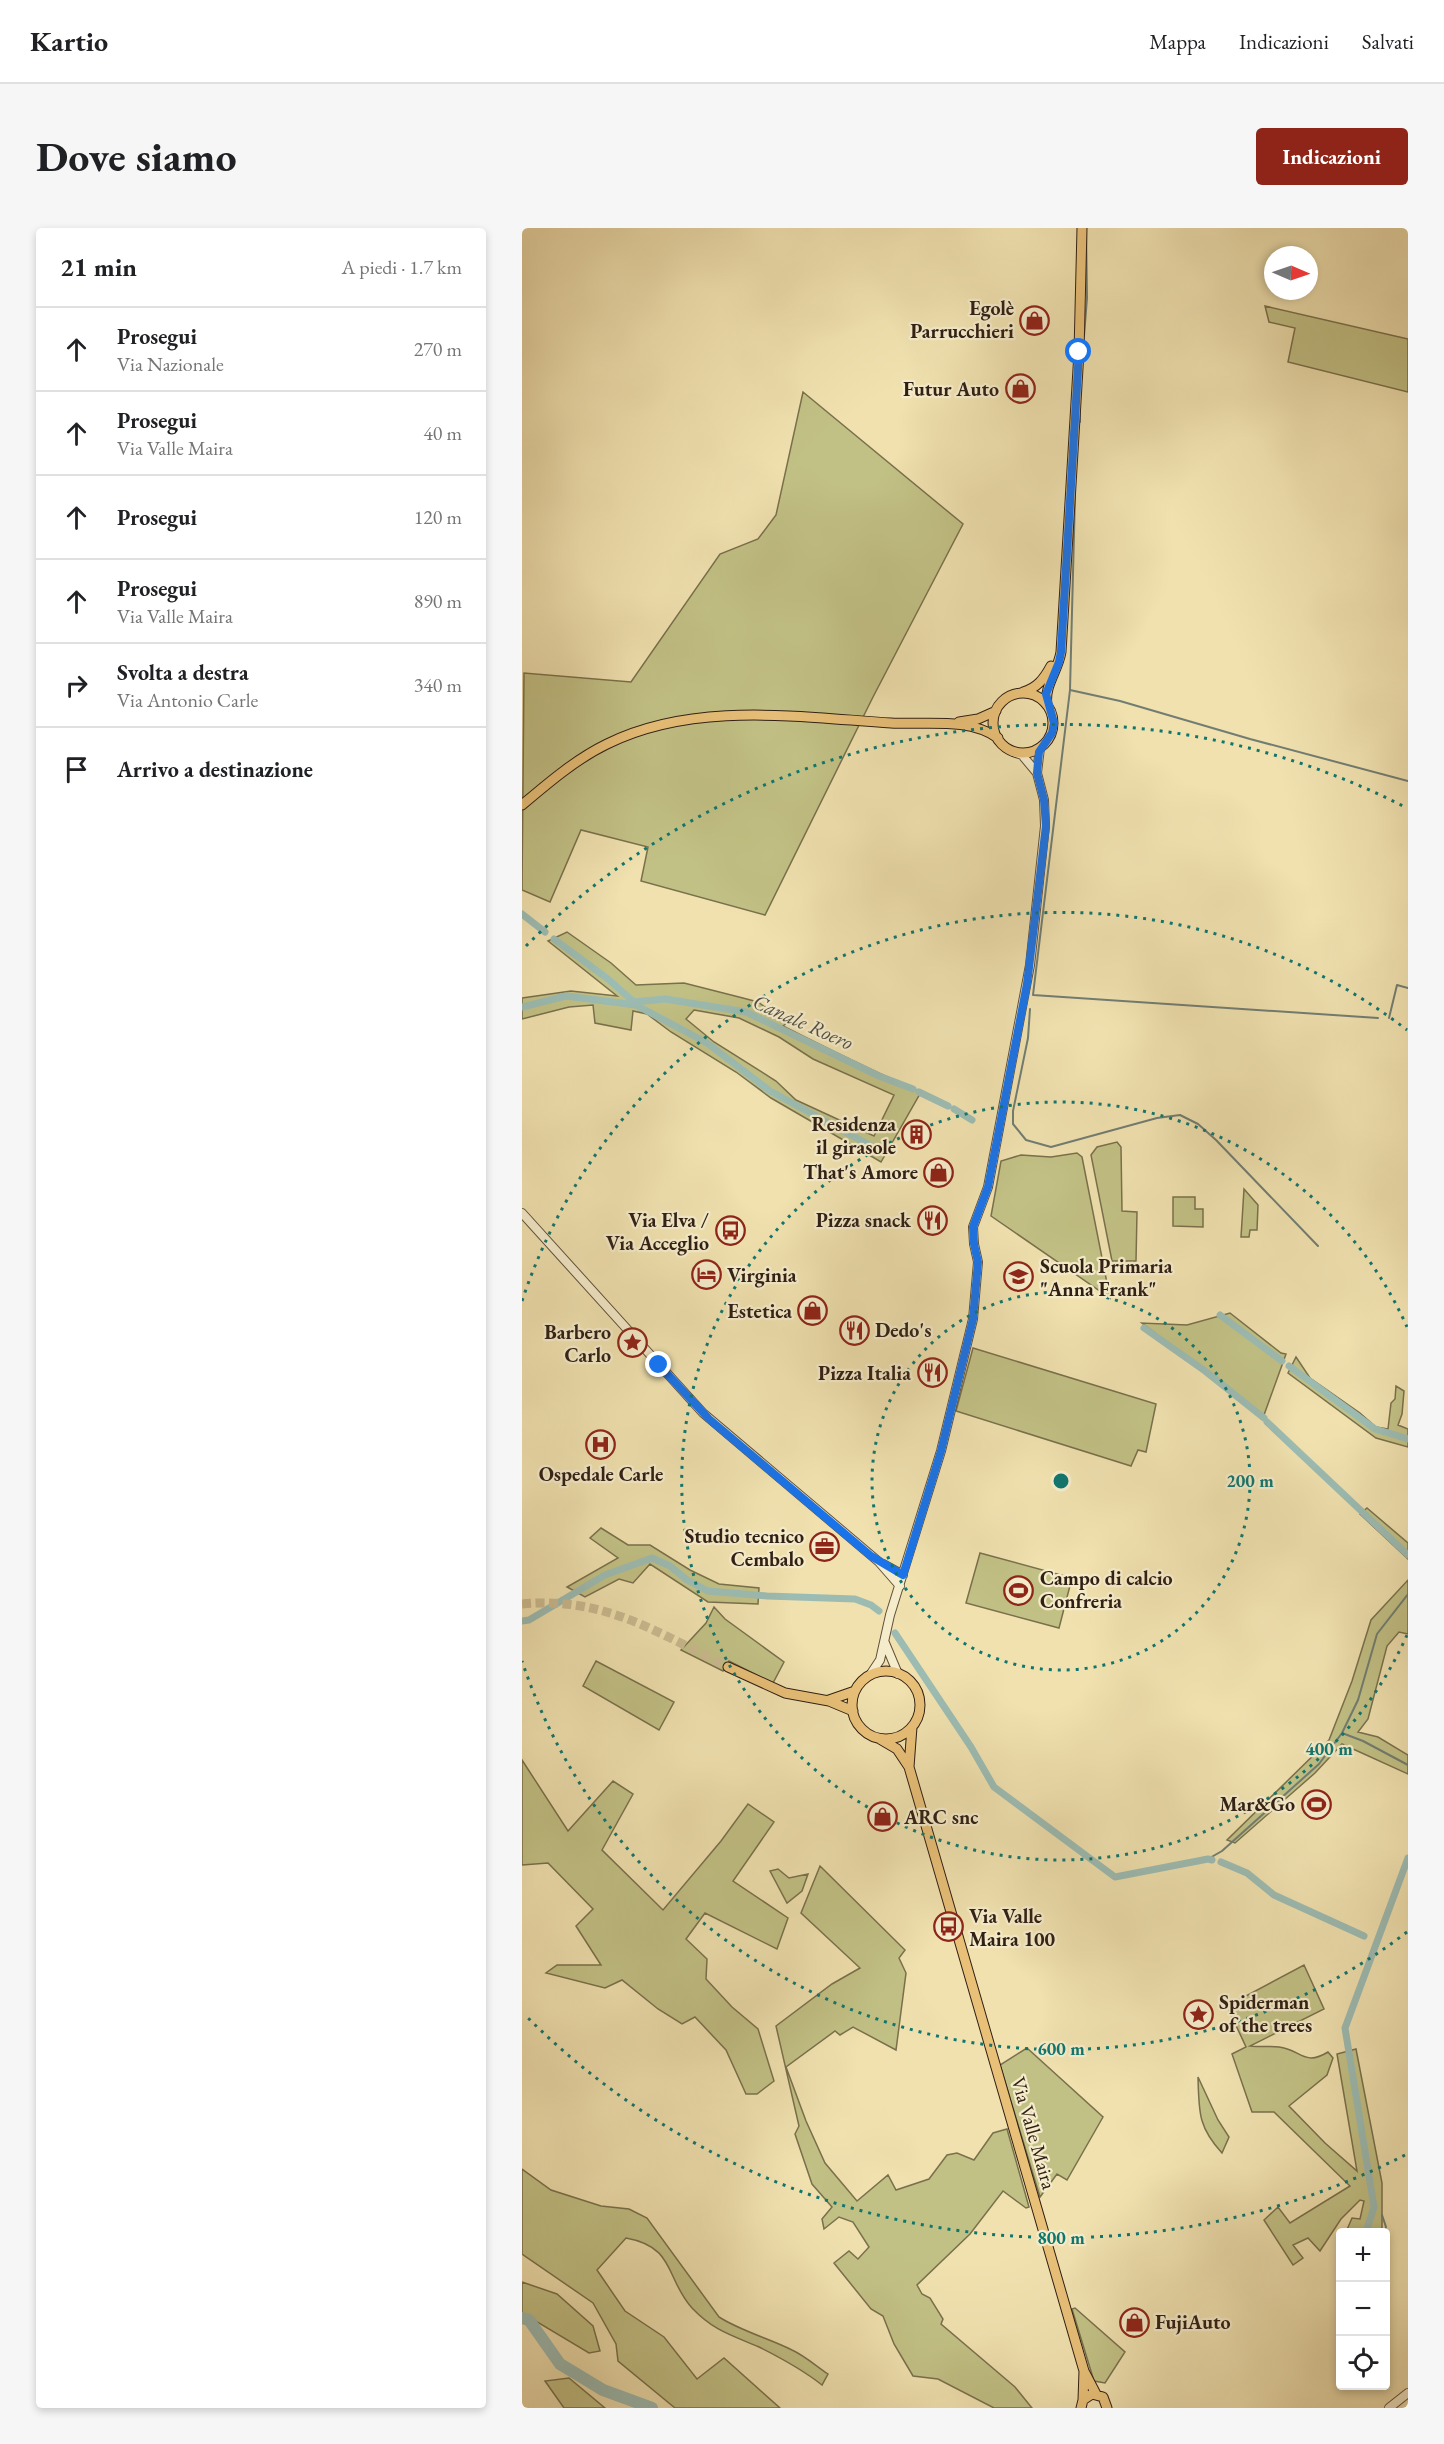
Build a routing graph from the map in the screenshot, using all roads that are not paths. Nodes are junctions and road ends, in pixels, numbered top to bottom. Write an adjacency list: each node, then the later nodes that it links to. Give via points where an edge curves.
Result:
1 (1082, 228): 2 (main road, via 1080,336)
2 (1061, 642): 3 (main road, via 1039,684); 4 (main road, via 1059,662 1046,694)
3 (1014, 695): 4 (main road, via 1032,694); 5 (main road)
4 (1047, 705): 8 (main road, via 1054,723 1047,742)
5 (996, 711): 6 (main road, via 978,719); 7 (main road, via 994,730)
6 (935, 724): 7 (main road, via 968,726); 11 (main road, via 755,716 678,720 607,744)
7 (998, 738): 9 (main road)
8 (1040, 748): 9 (main road); 10 (street)
9 (1013, 752): 10 (street, via 1022,755)
10 (1037, 773): 14 (street, via 1046,826 1031,955 988,1187 973,1227 978,1262 973,1319 941,1451)
11 (522, 805)
12 (522, 1213): 13 (street, via 703,1413)
13 (879, 1562): 14 (street); 15 (street)
14 (903, 1575): 15 (street)
15 (900, 1586): 16 (street)
16 (885, 1643): 18 (street); 19 (street)
17 (728, 1668): 21 (main road, via 785,1693)
18 (898, 1674): 19 (main road); 23 (main road, via 911,1683 919,1698 918,1716)
19 (870, 1675): 20 (main road)
20 (855, 1691): 21 (main road); 22 (main road)
21 (829, 1701): 22 (main road)
22 (853, 1711): 24 (main road, via 863,1731)
23 (912, 1727): 24 (main road, via 903,1735); 25 (main road, Via Valle Maira)
24 (880, 1739): 25 (main road, Via Valle Maira, via 897,1749)
25 (909, 1767): 26 (main road, Via Valle Maira)
26 (1084, 2371): 28 (main road, Via Valle Maira); 29 (main road, Via Valle Maira)
27 (1408, 2393): 31 (street)
28 (1096, 2394): 29 (main road, via 1089,2395); 30 (main road, Via Valle Maira, via 1105,2400)
29 (1082, 2404)
30 (1107, 2408)
31 (1389, 2408)

